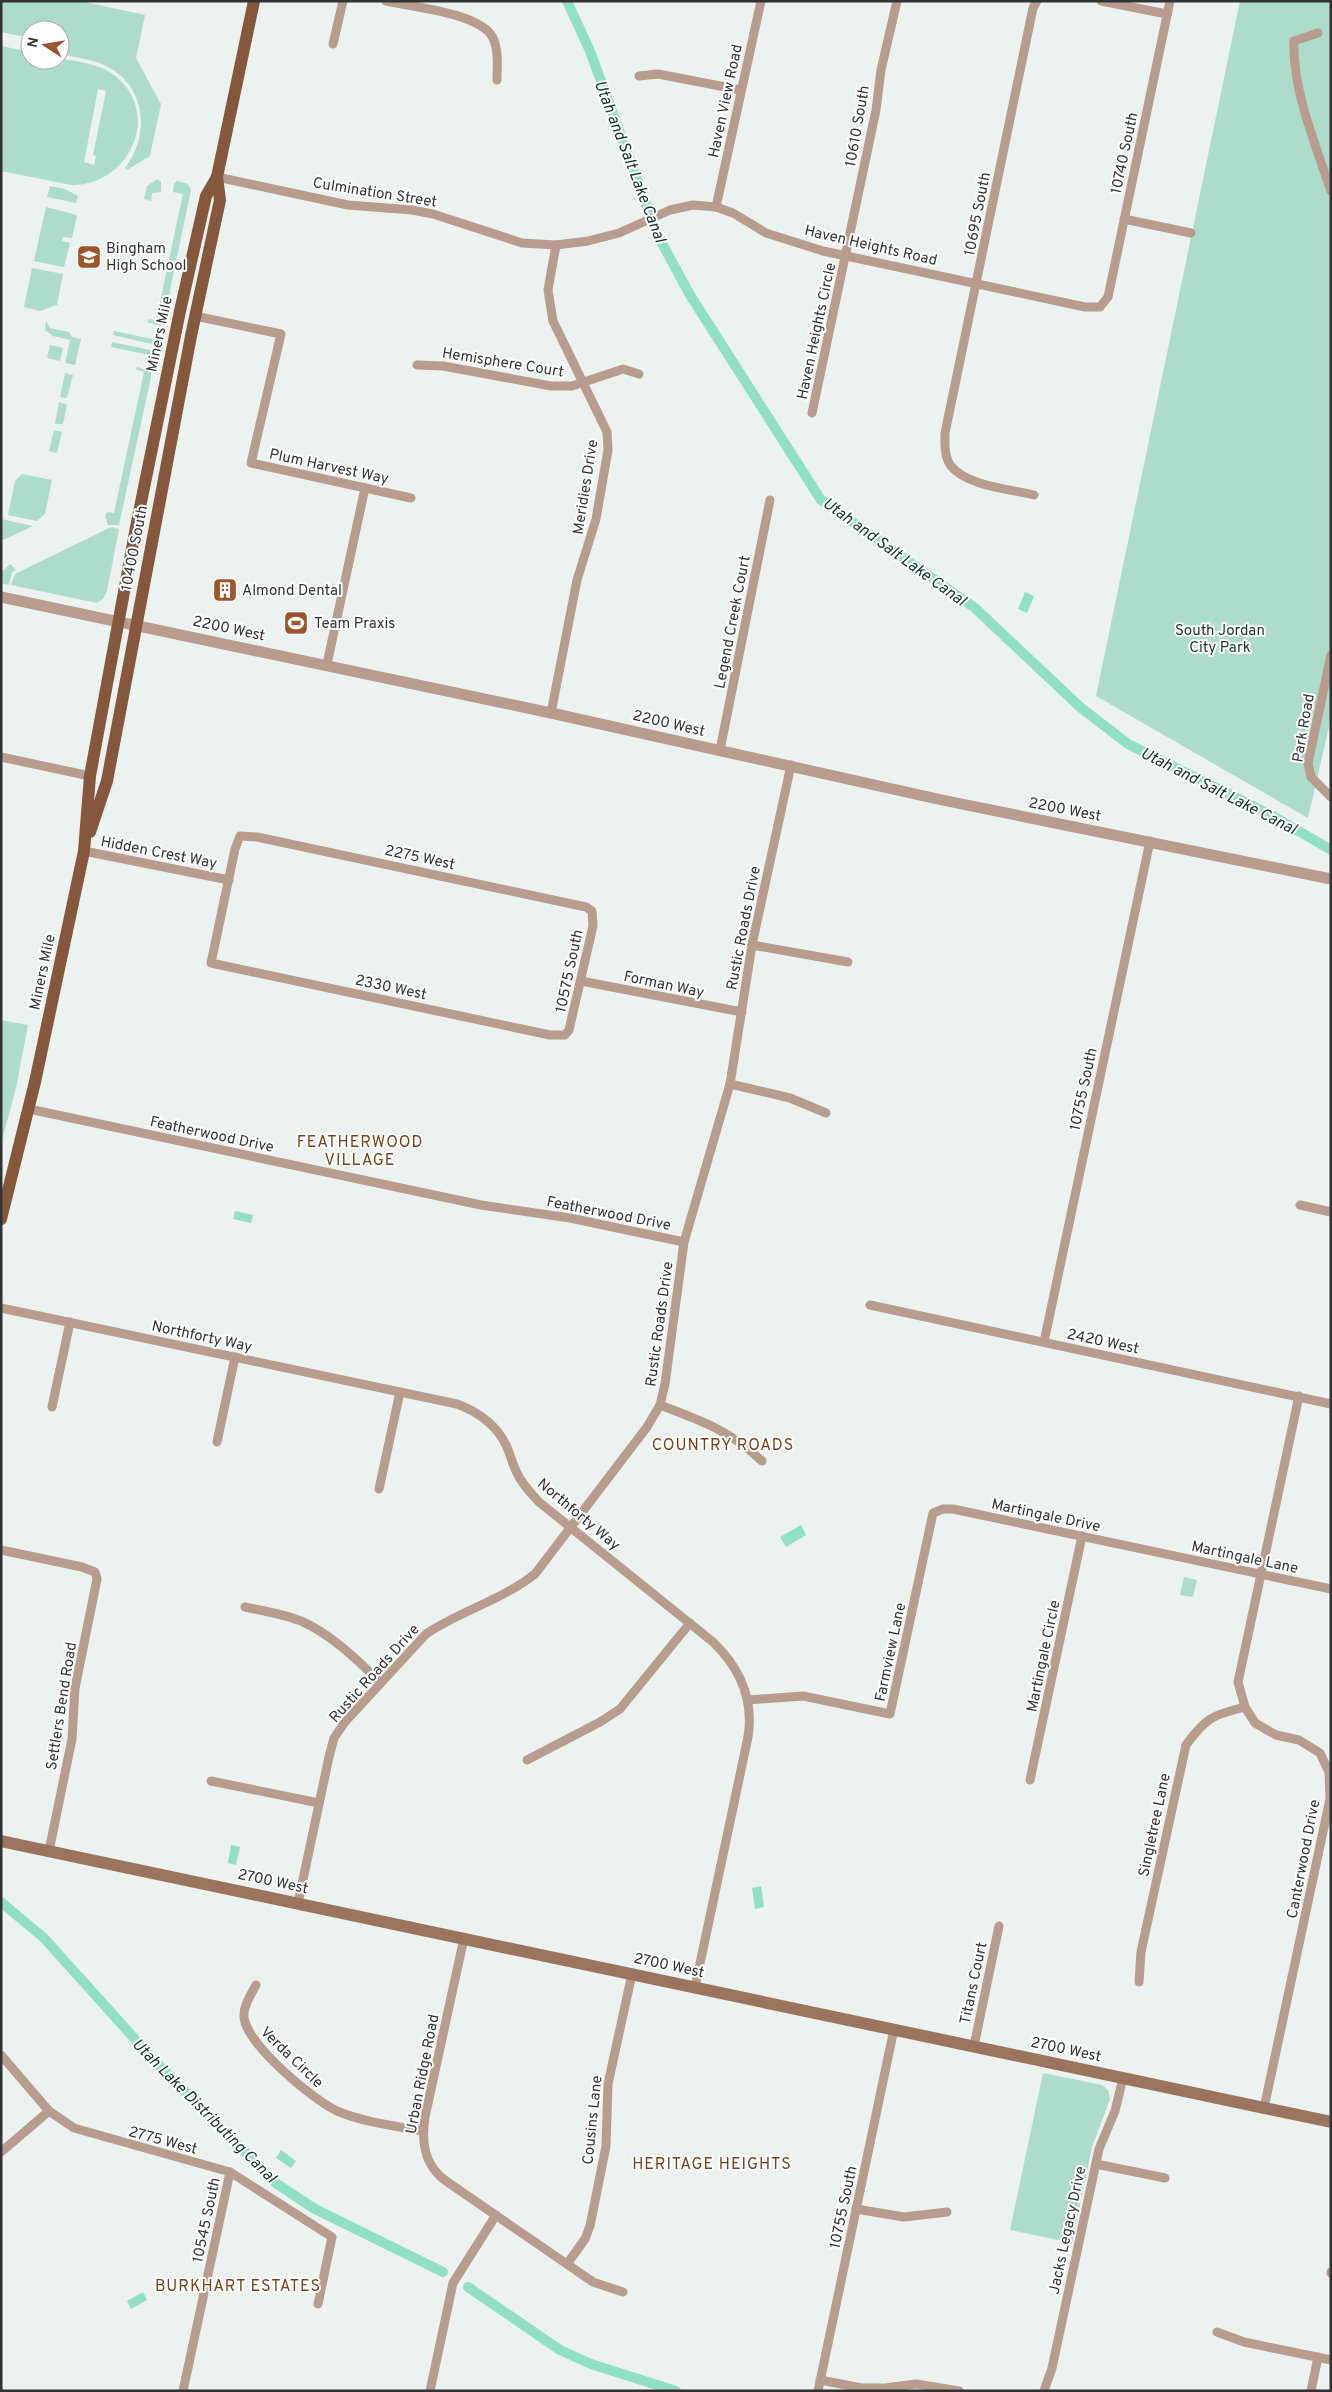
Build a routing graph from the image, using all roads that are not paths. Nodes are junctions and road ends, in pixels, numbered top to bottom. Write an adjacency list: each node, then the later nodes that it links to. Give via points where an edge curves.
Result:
1 (254, 1): 17 (main road, Miners Mile)
2 (342, 1): 13 (street)
3 (386, 1): 10 (street)
4 (434, 1): 10 (street)
5 (761, 1): 16 (street, Haven View Road)
6 (897, 1): 24 (street, 10610 South)
7 (1037, 1): 25 (street, 10695 South)
8 (1101, 1): 11 (street)
9 (1170, 1): 11 (street, 10740 South)
10 (432, 11): 15 (street, via 482,25 493,39)
11 (1167, 14): 20 (street, 10740 South)
12 (1318, 33): 18 (street, via 1294,41 1294,52 1302,95)
13 (333, 44)
14 (639, 76): 16 (street, via 658,74)
15 (497, 80)
16 (741, 90): 19 (street, Haven View Road)
17 (218, 177): 23 (street, Culmination Street, via 348,205 432,214 500,238); 27 (main road, Miners Mile, via 220,200); 37 (main road, Miners Mile, via 206,196)
18 (1331, 191)
19 (716, 207): 21 (street, Haven Heights Road, via 694,205 670,210); 24 (street, Haven Heights Road, via 733,213 766,233)
20 (1124, 219): 22 (street); 26 (street, 10740 South, via 1108,297)
21 (643, 222): 23 (street, Culmination Street, via 619,233)
22 (1192, 233)
23 (556, 245): 31 (street, Meridies Drive, via 548,290 553,321)
24 (846, 255): 25 (street, Haven Heights Road); 32 (street, Haven Heights Circle)
25 (977, 283): 26 (street, Haven Heights Road, via 1085,307); 34 (street, 10695 South, via 945,433 945,451 950,465 971,480)
26 (1100, 307)
27 (195, 316): 29 (main road, Miners Mile); 33 (street, Plum Harvest Way, via 281,334 251,463)
28 (417, 365): 31 (street, Hemisphere Court, via 443,366 551,386)
29 (185, 369): 40 (main road, 10400 South)
30 (639, 374): 31 (street, Hemisphere Court, via 623,369)
31 (585, 382): 43 (street, Meridies Drive, via 608,432 608,450 596,519 577,580)
32 (812, 413)
33 (365, 488): 35 (street, Plum Harvest Way); 42 (street)
34 (1034, 495)
35 (411, 498)
36 (770, 500): 45 (street, Legend Creek Court)
37 (141, 501): 39 (main road, 10400 South)
38 (1, 597): 39 (street, 2200 West)
39 (119, 620): 40 (street, 2200 West); 44 (main road, 10400 South)
40 (137, 624): 42 (street, 2200 West); 51 (main road, 10400 South, via 107,781)
41 (1331, 655): 49 (street, Park Road, via 1308,763 1310,777)
42 (328, 664): 43 (street, 2200 West)
43 (552, 713): 45 (street, 2200 West)
44 (99, 728): 48 (main road, Miners Mile)
45 (720, 750): 47 (street, 2200 West)
46 (1, 757): 48 (street)
47 (791, 765): 50 (street, 2200 West, via 942,800); 55 (street, Rustic Roads Drive)
48 (90, 776): 51 (main road, Miners Mile)
49 (1331, 798)
50 (1150, 841): 52 (street, 2200 West); 70 (street, 10755 South)
51 (84, 851): 53 (street, Hidden Crest Way); 61 (main road, Miners Mile)
52 (1331, 879)
53 (228, 880): 54 (street, 2275 West, via 240,836 257,837 579,905); 59 (street, 2330 West, via 211,962 550,1035)
54 (592, 911): 57 (street, 10575 South, via 593,926)
55 (752, 945): 56 (street); 58 (street, Rustic Roads Drive)
56 (848, 962)
57 (581, 981): 58 (street, Forman Way); 59 (street, 10575 South, via 572,1024)
58 (742, 1012): 60 (street, Rustic Roads Drive)
59 (565, 1035)
60 (730, 1084): 62 (street, via 790,1098); 66 (street, Rustic Roads Drive)
61 (29, 1109): 65 (main road, Miners Mile); 66 (street, Featherwood Drive, via 481,1205 570,1218)
62 (826, 1113)
63 (1300, 1206): 64 (street)
64 (1331, 1212)
65 (1, 1219)
66 (684, 1242): 74 (street, Rustic Roads Drive)
67 (870, 1305): 70 (street, 2420 West)
68 (1, 1308): 69 (street, Northforty Way)
69 (70, 1322): 71 (street, Northforty Way); 76 (street)
70 (1044, 1342): 73 (street, 2420 West)
71 (235, 1357): 72 (street, Northforty Way); 77 (street)
72 (400, 1392): 79 (street); 81 (street, Northforty Way, via 457,1404 486,1419 506,1445 526,1488)
73 (1299, 1396): 75 (street, 2420 West); 85 (street, Canterwood Drive)
74 (660, 1404): 78 (street, via 724,1431); 81 (street, Rustic Roads Drive, via 647,1427)
75 (1331, 1404)
76 (52, 1407)
77 (217, 1442)
78 (762, 1461)
79 (380, 1489)
80 (933, 1513): 82 (street, Martingale Drive, via 953,1509); 90 (street, Farmview Lane, via 890,1714 802,1696)
81 (572, 1528): 88 (street, Northforty Way); 89 (street, Rustic Roads Drive, via 535,1574 519,1586 426,1634)
82 (1082, 1536): 84 (street, Martingale Drive); 93 (street, Martingale Circle)
83 (1, 1550): 97 (street, Settlers Bend Road, via 89,1569 95,1572 97,1579 75,1688 72,1739)
84 (1154, 1552): 85 (street, Martingale Lane)
85 (1260, 1574): 86 (street, Martingale Lane); 91 (street, Canterwood Drive, via 1238,1682)
86 (1331, 1589)
87 (245, 1607): 89 (street, via 303,1622 333,1641)
88 (690, 1623): 90 (street, Northforty Way, via 726,1654 736,1668); 92 (street, via 620,1708)
89 (380, 1682): 95 (street, Rustic Roads Drive, via 334,1738)
90 (748, 1700): 104 (street, Northforty Way, via 748,1737)
91 (1245, 1707): 102 (street, Singletree Lane, via 1218,1714 1201,1724 1186,1745 1141,1952); 109 (street, Canterwood Drive, via 1255,1723 1276,1735 1299,1740 1320,1753 1329,1772 1330,1799)
92 (527, 1760)
93 (1030, 1780)
94 (211, 1781): 95 (street)
95 (319, 1803): 98 (street, Rustic Roads Drive)
96 (1, 1841): 97 (main road, 2700 West)
97 (49, 1850): 98 (main road, 2700 West)
98 (298, 1903): 100 (main road, 2700 West)
99 (999, 1926): 106 (street, Titans Court)
100 (464, 1938): 101 (main road, 2700 West); 112 (street, Urban Ridge Road)
101 (632, 1974): 104 (main road, 2700 West); 120 (street, Cousins Lane, via 608,2084 607,2140 590,2226)
102 (1138, 1982)
103 (256, 1985): 112 (street, Verda Circle, via 244,2011 248,2032 304,2090 350,2116)
104 (695, 1987): 105 (main road, 2700 West)
105 (894, 2029): 106 (main road, 2700 West); 117 (street, 10755 South)
106 (974, 2046): 108 (main road, 2700 West)
107 (1, 2054): 110 (street, 2775 West)
108 (1123, 2078): 109 (main road, 2700 West); 114 (street, Jacks Legacy Drive)
109 (1264, 2108): 111 (main road, 2700 West)
110 (49, 2111): 113 (street); 115 (street, 2775 West, via 61,2122 85,2132)
111 (1331, 2122)
112 (423, 2131): 119 (street, Urban Ridge Road, via 426,2156 436,2173)
113 (1, 2152)
114 (1096, 2164): 116 (street); 131 (street, Jacks Legacy Drive, via 1052,2368)
115 (230, 2172): 122 (street, 2775 West, via 332,2237); 127 (street, 10545 South)
116 (1164, 2178)
117 (856, 2209): 118 (street, via 904,2217); 126 (street, 10755 South)
118 (947, 2212)
119 (496, 2215): 120 (street, Urban Ridge Road); 128 (street, via 453,2283)
120 (567, 2264): 121 (street, Urban Ridge Road, via 597,2284)
121 (623, 2292)
122 (318, 2304)
123 (1217, 2332): 124 (street, via 1244,2342)
124 (1318, 2357): 125 (street); 132 (street)
125 (1331, 2360)
126 (820, 2380): 129 (street, 10755 South); 130 (street, via 862,2388 916,2384)
127 (183, 2391)
128 (430, 2391)
129 (818, 2391)
130 (959, 2391)
131 (1044, 2391)
132 (1311, 2391)

